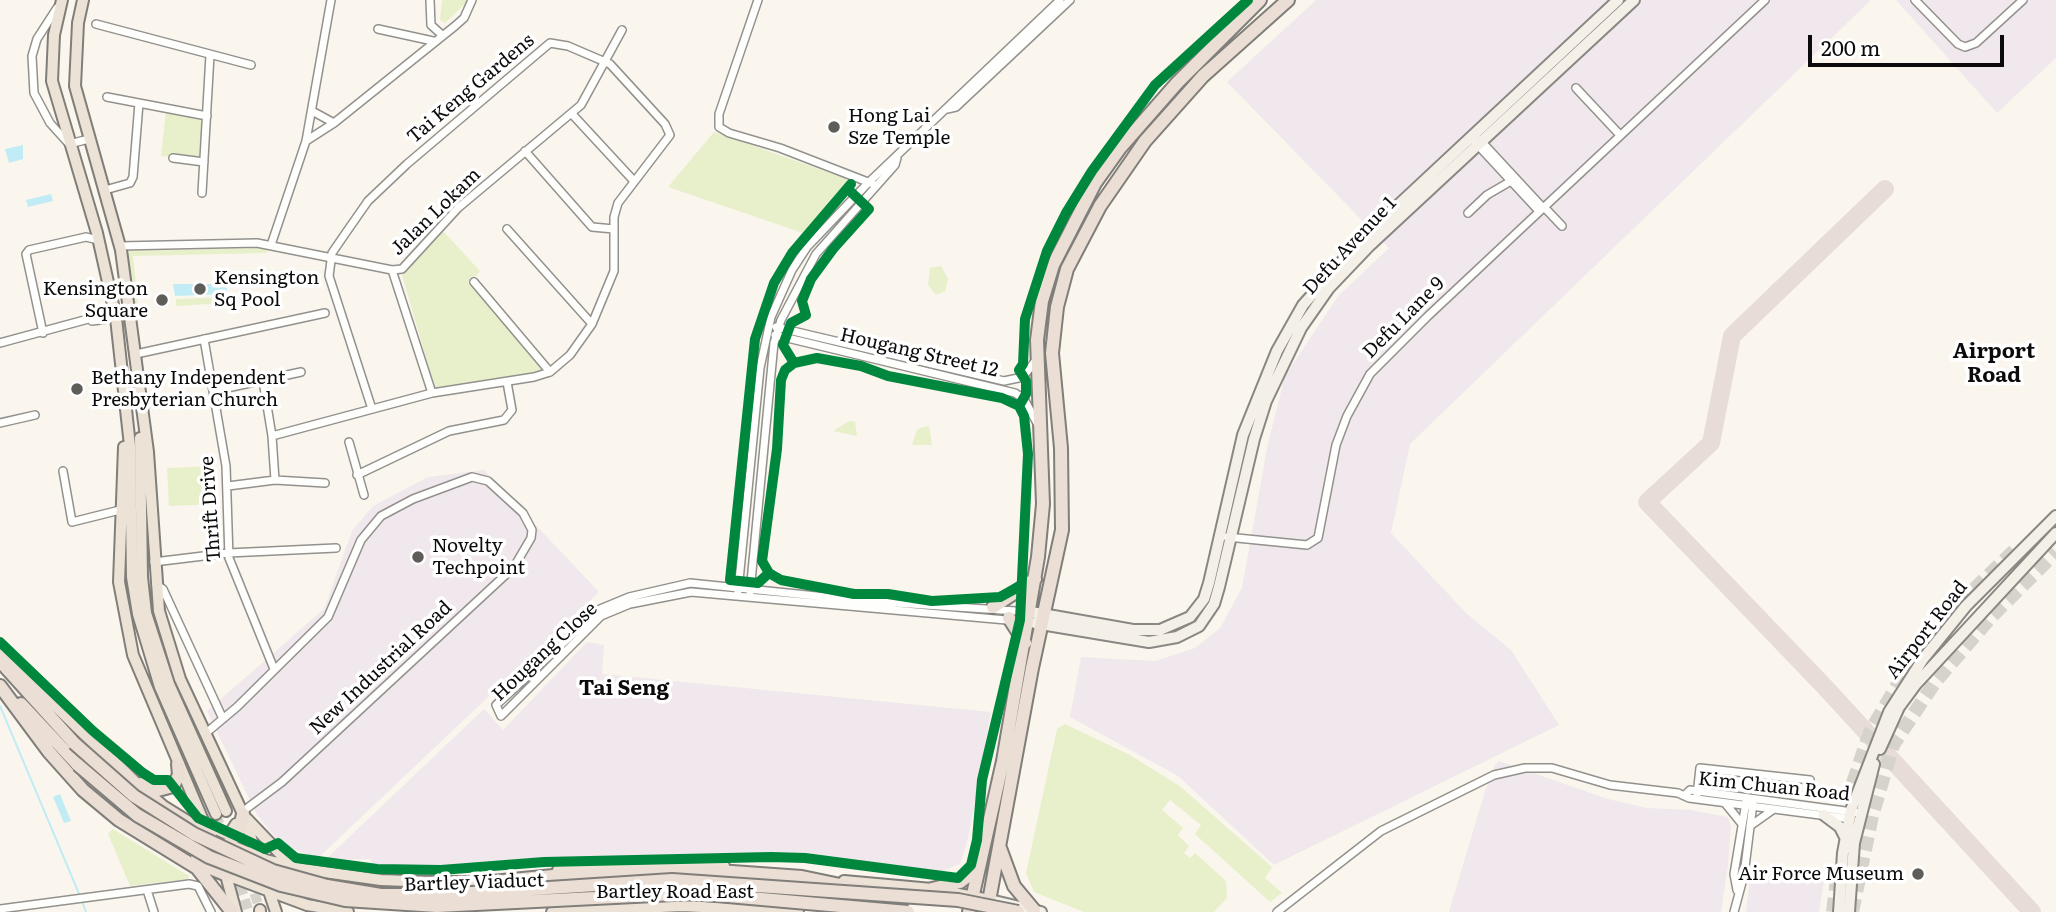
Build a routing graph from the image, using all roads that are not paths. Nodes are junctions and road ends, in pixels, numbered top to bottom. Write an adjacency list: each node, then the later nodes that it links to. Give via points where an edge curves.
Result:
1 (331, 0): 28 (street)
2 (430, 0): 19 (street, via 431,25)
3 (472, 0): 19 (street, via 464,18)
4 (758, 0): 42 (street, via 719,114 719,127)
5 (1060, 0): 27 (street)
6 (1070, 0): 27 (street, via 956,107)
7 (1289, 0): 101 (highway, via 1203,76 1145,141 1100,206 1067,269 1052,353 1061,448 1062,530)
8 (1618, 0): 34 (main road, Defu Avenue 1)
9 (1634, 0): 34 (main road, Defu Avenue 1)
10 (1765, 0): 32 (street, Defu Lane 9)
11 (1915, 0): 12 (street, via 1965,47 1976,43)
12 (2023, 0)
13 (62, 2): 15 (main road); 36 (main road, via 51,74); 36 (street, via 37,39 31,71 40,107)
14 (1256, 2): 66 (highway, via 1154,108 1095,183 1053,265 1039,319)
15 (82, 5): 33 (main road, via 75,86)
16 (96, 24): 21 (street)
17 (379, 29): 20 (street)
18 (622, 30): 22 (street, Jalan Lokam)
19 (442, 35): 20 (street)
20 (433, 41): 31 (street)
21 (211, 55): 23 (street); 30 (street)
22 (605, 62): 29 (street, Jalan Lokam); 40 (street, Tai Keng Gardens, via 622,74 670,131); 55 (street, Tai Keng Gardens, via 550,43 368,201)
23 (251, 65)
24 (1576, 88): 32 (street)
25 (107, 97): 26 (street)
26 (139, 103): 30 (street); 43 (street, via 133,177 130,183)
27 (947, 109): 42 (street, via 891,160)
28 (312, 111): 31 (street); 35 (street)
29 (572, 114): 37 (street, Jalan Lokam); 40 (street)
30 (206, 116): 39 (street)
31 (334, 123): 35 (street)
32 (1620, 135): 45 (street, Defu Lane 9)
33 (89, 139): 36 (street); 43 (main road)
34 (1477, 140): 41 (street); 45 (street); 90 (main road, Defu Avenue 1, via 1352,263 1301,328 1266,401)
35 (306, 141): 53 (street)
36 (69, 144): 52 (main road)
37 (526, 151): 51 (street, via 592,227); 56 (street, Jalan Lokam, via 458,208 402,269)
38 (173, 158): 39 (street)
39 (204, 162): 44 (street)
40 (634, 180): 51 (street, Tai Keng Gardens, via 615,209)
41 (1511, 181): 45 (street); 46 (street)
42 (873, 184): 47 (street); 48 (street)
43 (105, 190): 54 (main road)
44 (202, 193)
45 (1542, 208): 49 (street); 90 (street, Defu Lane 9, via 1370,374 1336,445 1318,538 1307,545)
46 (1468, 212)
47 (836, 216): 48 (street); 61 (street, via 792,270)
48 (843, 221): 62 (street, via 806,270)
49 (1562, 226)
50 (507, 229): 60 (street)
51 (614, 229): 60 (street, Tai Keng Gardens, via 614,271)
52 (99, 240): 59 (main road); 63 (street, via 86,237 26,254)
53 (271, 245): 54 (street, Jalan Lokam); 55 (street, Jalan Lokam)
54 (120, 246): 67 (main road)
55 (331, 257): 56 (street, Jalan Lokam); 75 (street, via 329,276)
56 (392, 270): 73 (street)
57 (474, 282): 69 (street)
58 (326, 313): 64 (street)
59 (115, 315): 63 (street); 74 (main road)
60 (592, 324): 69 (street, Tai Keng Gardens, via 570,355)
61 (768, 328): 62 (street, Hougang Street 12); 96 (street, via 755,400 753,461)
62 (777, 332): 66 (street, Hougang Street 12, via 1004,381 1023,377); 78 (street, Hougang Street 12, via 1015,393 1031,410); 97 (street)
63 (44, 333): 65 (street)
64 (204, 340): 67 (street); 72 (street, Thrift Drive)
65 (0, 343)
66 (1038, 354): 78 (highway)
67 (137, 360): 74 (main road, via 146,613 169,684 221,812 160,687 138,614 132,577); 93 (main road, via 148,452)
68 (301, 372): 70 (street)
69 (550, 372): 71 (street)
70 (263, 381): 72 (street); 79 (street)
71 (508, 382): 73 (street); 82 (street, via 512,410 504,420 449,431)
72 (213, 391): 85 (street, Thrift Drive)
73 (432, 393): 75 (street)
74 (126, 403): 87 (main road)
75 (372, 409): 79 (street)
76 (35, 415): 77 (street)
77 (0, 424)
78 (1041, 434): 94 (highway, via 1043,504)
79 (272, 436): 83 (street)
80 (349, 442): 82 (street)
81 (63, 471): 87 (street, via 72,522)
82 (357, 475): 86 (street)
83 (275, 481): 84 (street); 85 (street)
84 (325, 483)
85 (228, 486): 92 (street, Thrift Drive)
86 (364, 495)
87 (120, 510): 110 (main road, via 119,582 133,655)
88 (2056, 516): 120 (main road, Airport Road, via 1966,606 1907,681 1875,741)
89 (2056, 533): 120 (main road, Airport Road, via 1899,708)
90 (1225, 537): 101 (main road, Defu Avenue 1, via 1214,604 1199,626 1177,637 1149,642)
91 (336, 548): 92 (street)
92 (228, 553): 93 (street); 105 (street, Thrift Drive)
93 (153, 562): 95 (main road)
94 (1035, 579): 98 (highway); 99 (highway)
95 (156, 584): 108 (street, via 163,589); 109 (main road, via 168,648)
96 (737, 591): 96 (street, Hougang Close, via 691,592 630,604 601,616 501,716 496,705 600,608 690,583); 97 (street, Hougang Close)
97 (750, 592): 98 (street, Hougang Close); 100 (street, Hougang Close)
98 (993, 607): 99 (street, Hougang Close)
99 (1030, 617): 100 (street, Hougang Close); 101 (main road, Defu Avenue 1); 102 (highway)
100 (1009, 618): 102 (highway)
101 (1044, 619): 129 (highway)
102 (1025, 643): 127 (highway)
103 (0, 650): 111 (highway)
104 (0, 661): 139 (highway, Bartley Viaduct, bridge, via 74,743 134,796 194,834 273,871 327,886 381,895 441,895 673,880)
105 (274, 669): 108 (street); 118 (street, New Industrial Road, via 328,617 363,536 390,510 459,480 480,477 523,513 531,538 514,567)
106 (0, 679): 153 (highway, Bartley Viaduct, bridge, via 78,765 137,815 209,857 281,886 345,900 437,906 694,893)
107 (0, 686): 126 (highway, via 83,790 119,820)
108 (223, 719): 109 (street)
109 (206, 733): 114 (main road)
110 (178, 764): 111 (highway, via 177,781 165,790 149,788); 122 (main road)
111 (129, 777): 121 (highway)
112 (1810, 780): 113 (street, Kim Chuan Road, via 1700,768)
113 (1697, 795): 115 (street, Kim Chuan Road); 116 (street, Kim Chuan Road); 156 (street, Kim Chuan Road, via 1690,790 1685,795 1610,785 1552,768 1494,775 1381,831)
114 (238, 800): 118 (main road); 122 (main road, via 232,834)
115 (1724, 802): 116 (street, Kim Chuan Road); 123 (street)
116 (1750, 802): 117 (street, Kim Chuan Road); 120 (street, Kim Chuan Road); 123 (street)
117 (1774, 808): 119 (street, Kim Chuan Road); 123 (street)
118 (243, 813): 128 (highway); 132 (main road); 133 (main road, via 285,860)
119 (1824, 815): 120 (street, Kim Chuan Road); 125 (main road, via 1840,827)
120 (1855, 815): 125 (main road, Airport Road); 159 (main road, Airport Road)
121 (176, 816): 124 (highway); 126 (highway, via 184,832 176,845)
122 (204, 823): 124 (main road)
123 (1746, 825): 157 (street, via 1744,875)
124 (210, 836): 128 (main road, Bartley Road East); 130 (main road)
125 (1846, 839): 158 (main road, Airport Road)
126 (156, 842): 131 (highway)
127 (985, 842): 136 (highway, via 973,872 960,882); 140 (highway)
128 (229, 844): 130 (highway); 132 (main road, Bartley Road East)
129 (1000, 848): 142 (highway); 144 (highway, via 1014,886)
130 (217, 851): 131 (highway); 134 (main road)
131 (176, 853): 134 (highway); 148 (highway, via 197,868)
132 (255, 855): 133 (main road, Bartley Road East); 138 (main road)
133 (303, 869): 135 (main road, Bartley Road East)
134 (227, 875): 138 (main road); 148 (main road)
135 (427, 883): 136 (main road, Bartley Road East, via 682,864); 139 (highway, bridge, via 718,871 802,877)
136 (932, 889): 140 (main road, Bartley Road East)
137 (147, 890): 141 (street); 146 (street); 147 (street, via 189,884 198,887)
138 (269, 892): 149 (main road); 150 (main road)
139 (872, 892): 155 (highway, Bartley Viaduct, bridge, via 958,900)
140 (972, 896): 142 (main road, Bartley Road East); 154 (highway)
141 (52, 902): 143 (street); 145 (street)
142 (989, 906): 144 (main road, Bartley Road East)
143 (0, 909)
144 (1037, 911)
145 (55, 912)
146 (154, 912)
147 (211, 912)
148 (234, 912)
149 (276, 912)
150 (348, 912)
151 (552, 912): 152 (main road, Bartley Road East, via 682,905)
152 (798, 912)
153 (908, 912)
154 (969, 912)
155 (1017, 912)
156 (1276, 912)
157 (1734, 912)
158 (1839, 912)
159 (1849, 912)

